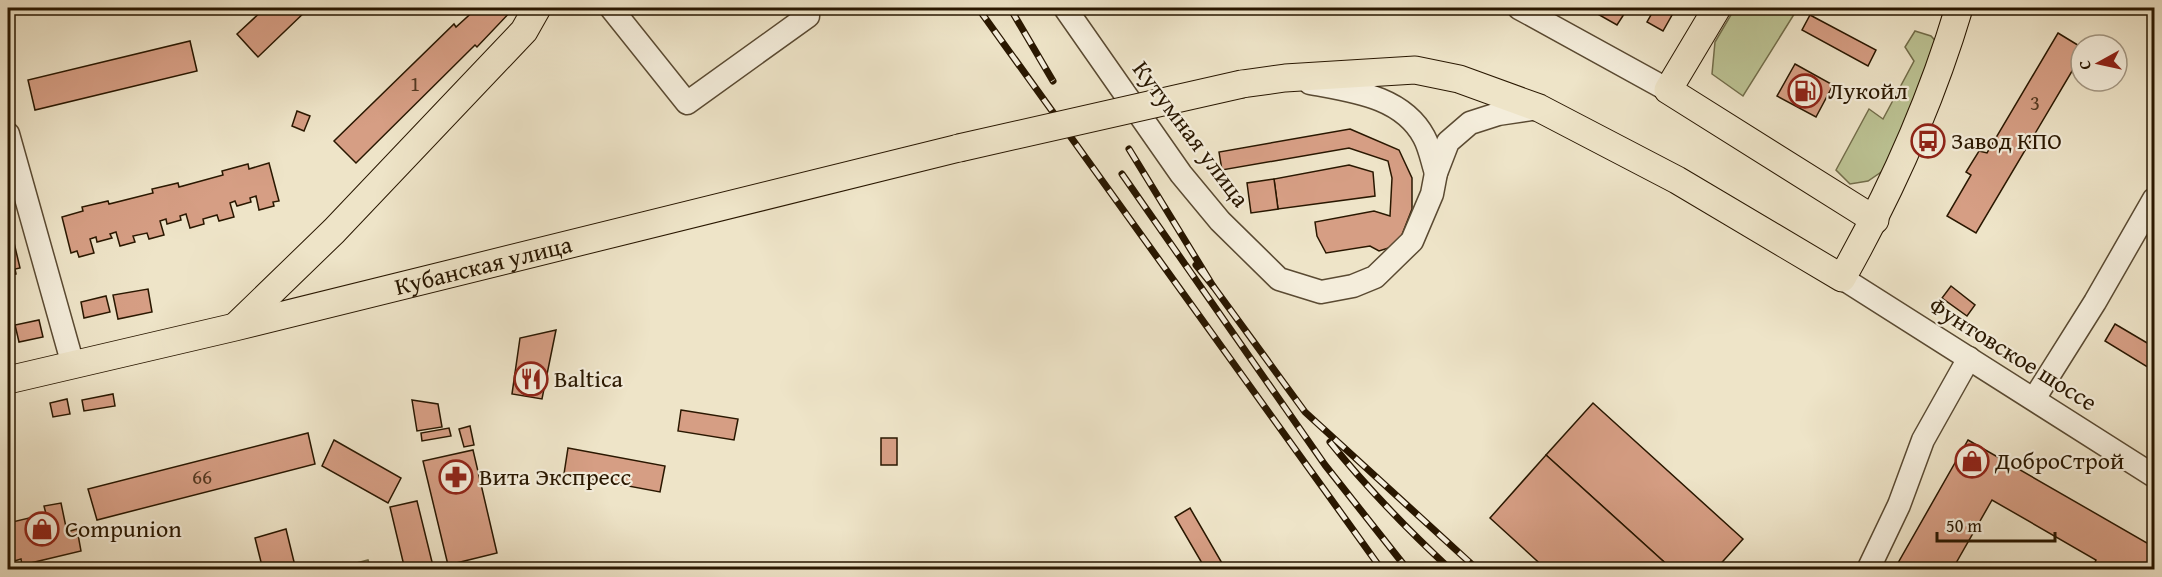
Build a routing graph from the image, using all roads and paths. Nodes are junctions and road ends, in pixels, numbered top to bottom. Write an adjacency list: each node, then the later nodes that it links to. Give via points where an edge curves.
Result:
1 (537, 8): 16 (main road, via 516,39 334,231)
2 (611, 8): 3 (street, via 687,103 808,16)
3 (807, 8)
4 (1065, 8): 12 (street, Кутумная улица, via 1181,174 1220,221 1279,279 1321,292 1375,277 1412,241 1432,194)
5 (1519, 8): 9 (street)
6 (1717, 8): 9 (main road)
7 (1959, 8): 14 (main road, via 1915,130)
8 (1285, 78): 10 (main road, Кубанская улица, via 1415,70 1459,79); 12 (street, via 1374,96 1401,111 1425,139); 16 (main road, Кубанская улица, bridge, via 1242,84 958,148)
9 (1668, 90): 14 (main road)
10 (1539, 108): 12 (street, via 1470,123 1448,142); 15 (main road, Кубанская улица, via 1677,180)
11 (8, 134): 18 (street)
12 (1436, 173)
13 (2154, 199): 20 (street)
14 (1875, 220): 15 (main road)
15 (1842, 278): 17 (street, Фунтовское шоссе)
16 (236, 327): 18 (main road, Кубанская улица)
17 (1969, 358): 20 (street, Фунтовское шоссе); 22 (street, via 1923,440 1899,505)
18 (73, 365): 19 (main road, Кубанская улица)
19 (8, 380)
20 (2034, 399): 21 (street, Фунтовское шоссе)
21 (2154, 476)
22 (1868, 570)

